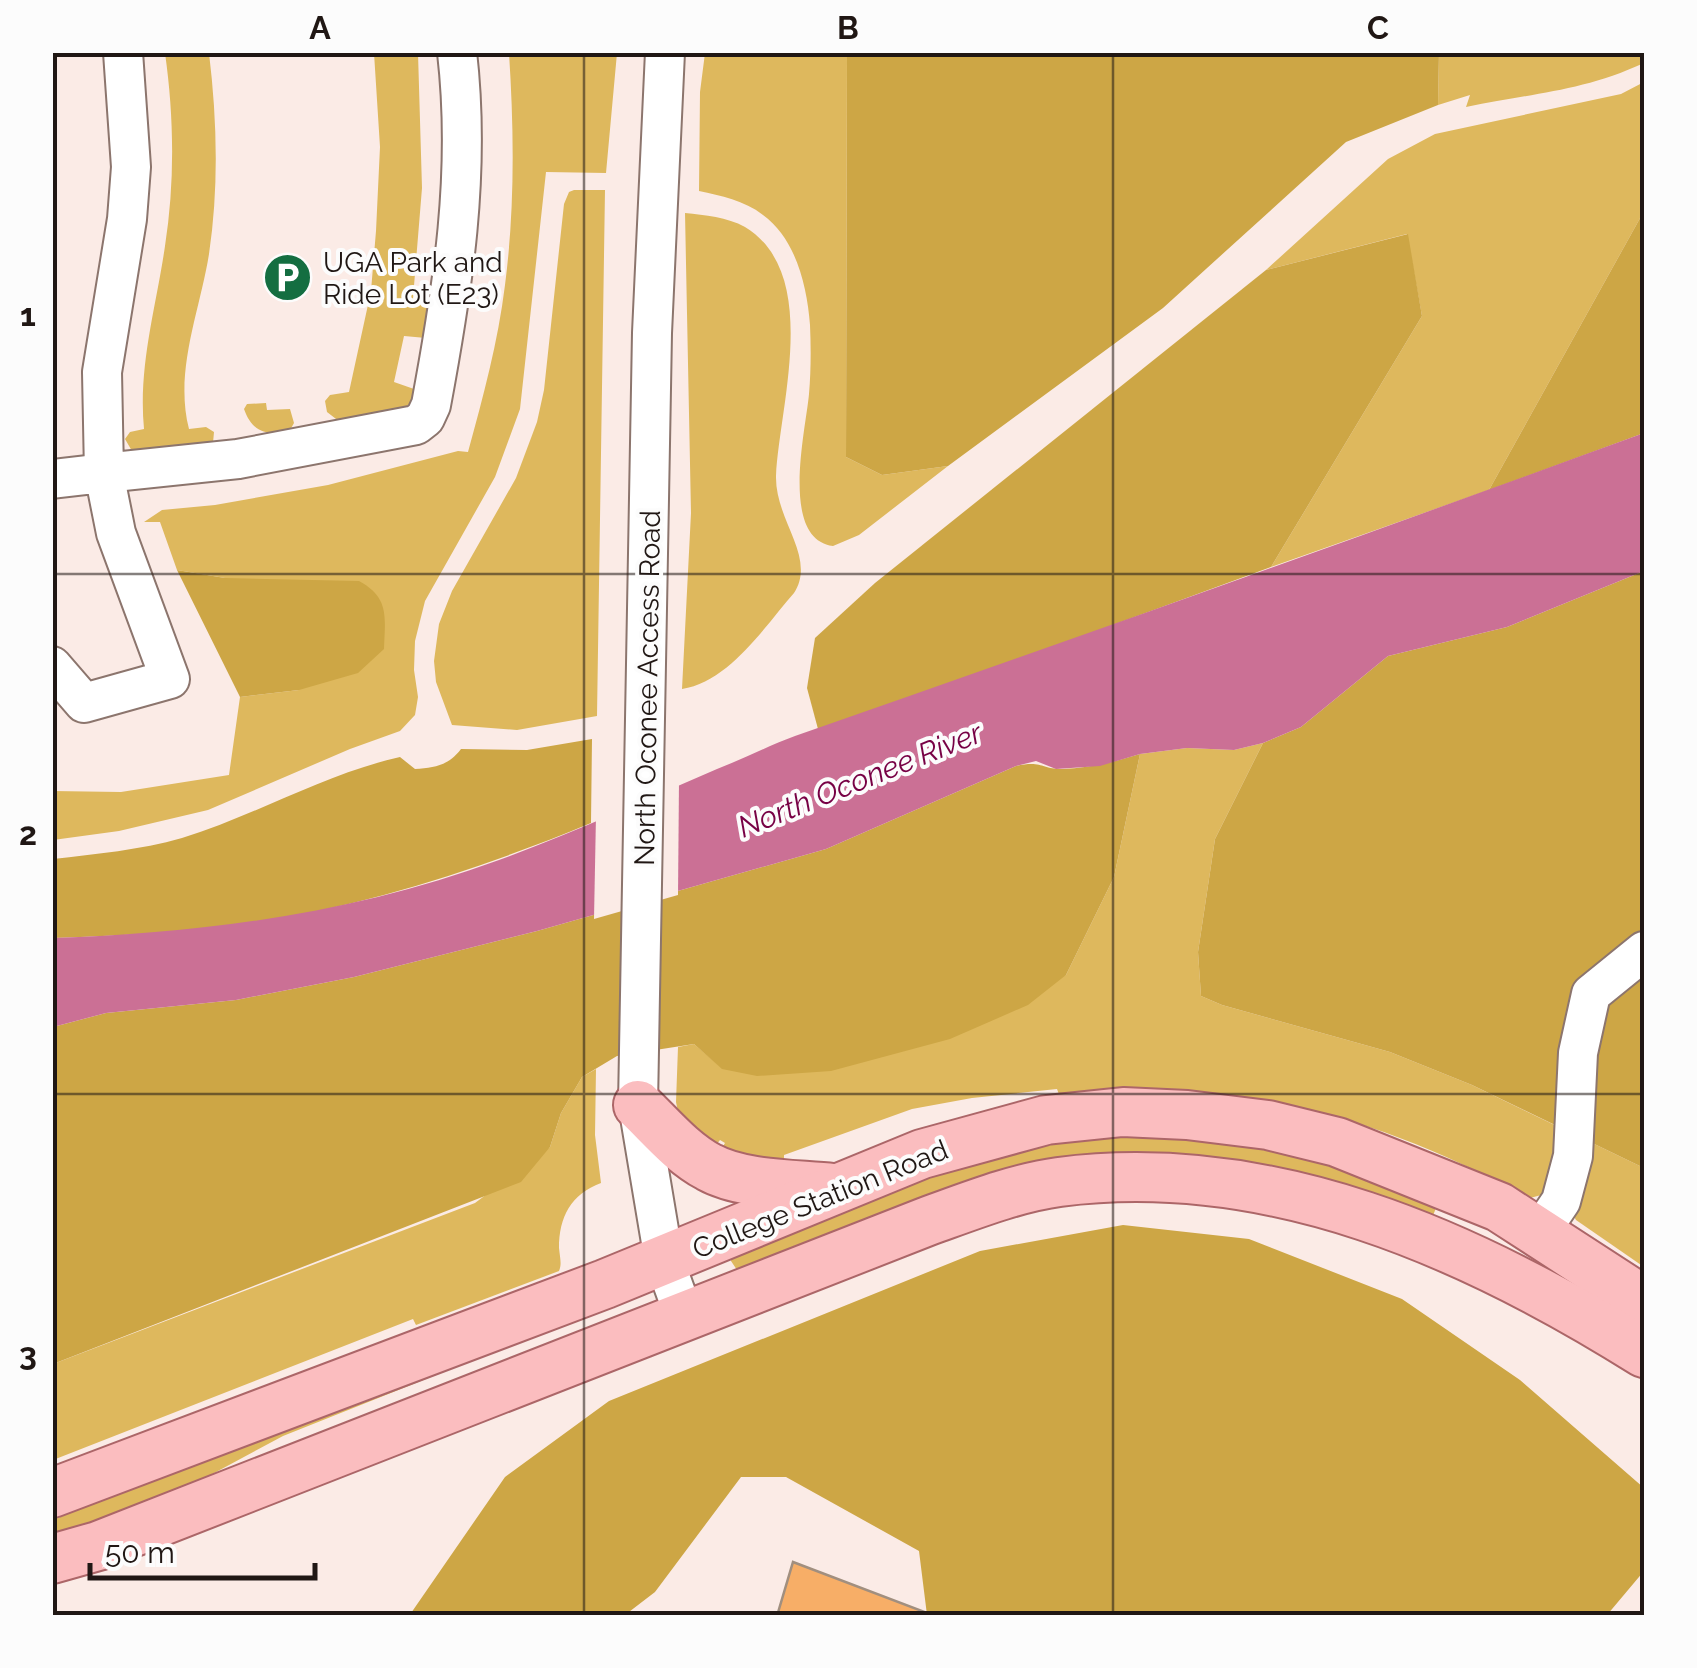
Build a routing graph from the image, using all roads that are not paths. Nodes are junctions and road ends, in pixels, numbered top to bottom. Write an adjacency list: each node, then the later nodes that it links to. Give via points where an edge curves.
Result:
1 (123, 52): 4 (street, via 131,167 102,372)
2 (457, 52): 4 (street, via 461,215 425,418 238,459)
3 (665, 52): 8 (street, North Oconee Access Road, via 652,332)
4 (104, 474): 5 (street); 6 (street, via 116,533 170,679 84,703)
5 (52, 479)
6 (52, 666)
7 (1644, 951): 10 (street, via 1592,994 1578,1053 1573,1156 1560,1201)
8 (638, 1105): 9 (main road, via 712,1169); 11 (street, North Oconee Access Road)
9 (836, 1189): 10 (main road, College Station Road, via 922,1154 1046,1120 1188,1114 1336,1142 1499,1207); 11 (main road, College Station Road)
10 (1540, 1232): 12 (main road, College Station Road)
11 (664, 1260): 13 (street, North Oconee Access Road); 15 (main road, College Station Road)
12 (1644, 1301)
13 (685, 1318): 14 (main road, via 986,1200 1055,1182 1180,1177 1318,1199 1384,1224 1524,1284); 16 (main road)
14 (1644, 1353)
15 (52, 1493)
16 (52, 1559)

